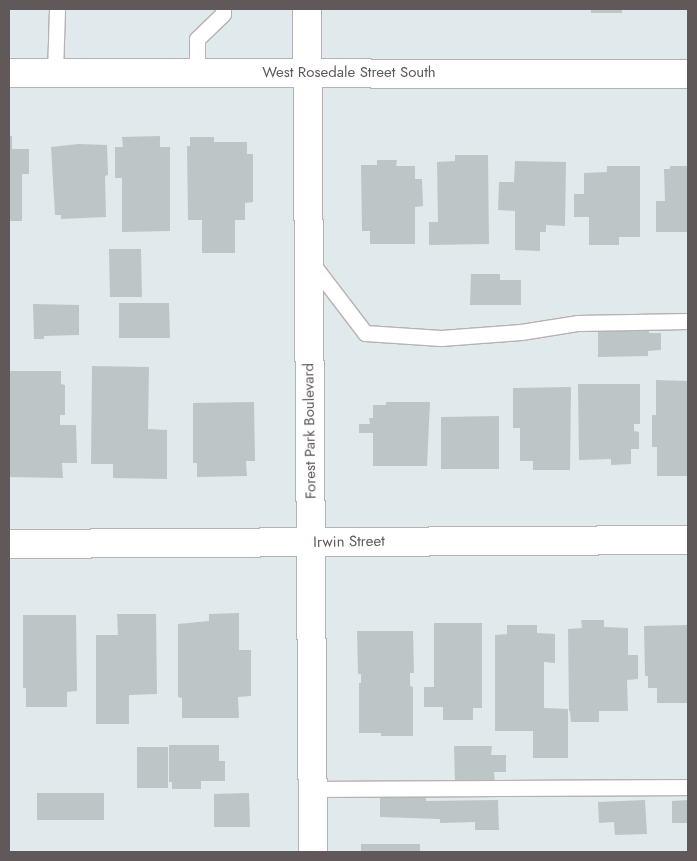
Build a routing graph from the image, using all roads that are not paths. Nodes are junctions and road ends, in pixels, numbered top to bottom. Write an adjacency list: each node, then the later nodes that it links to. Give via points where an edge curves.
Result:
1 (57, 9): 5 (lane)
2 (223, 9): 6 (lane, via 223,14 197,39)
3 (307, 9): 7 (street, Forest Park Boulevard)
4 (9, 73): 5 (street, West Rosedale Street South)
5 (55, 73): 6 (street, West Rosedale Street South)
6 (197, 73): 7 (street, West Rosedale Street South)
7 (308, 73): 8 (street, West Rosedale Street South); 9 (street, Forest Park Boulevard)
8 (688, 74)
9 (307, 257): 10 (lane, via 365,334 441,338 521,332 578,323); 12 (street, Forest Park Boulevard)
10 (688, 322)
11 (688, 540): 12 (street, Irwin Street)
12 (312, 542): 13 (street, Irwin Street); 15 (street, Forest Park Boulevard)
13 (9, 544)
14 (688, 787): 15 (lane)
15 (314, 789): 16 (street, Forest Park Boulevard)
16 (313, 852)

